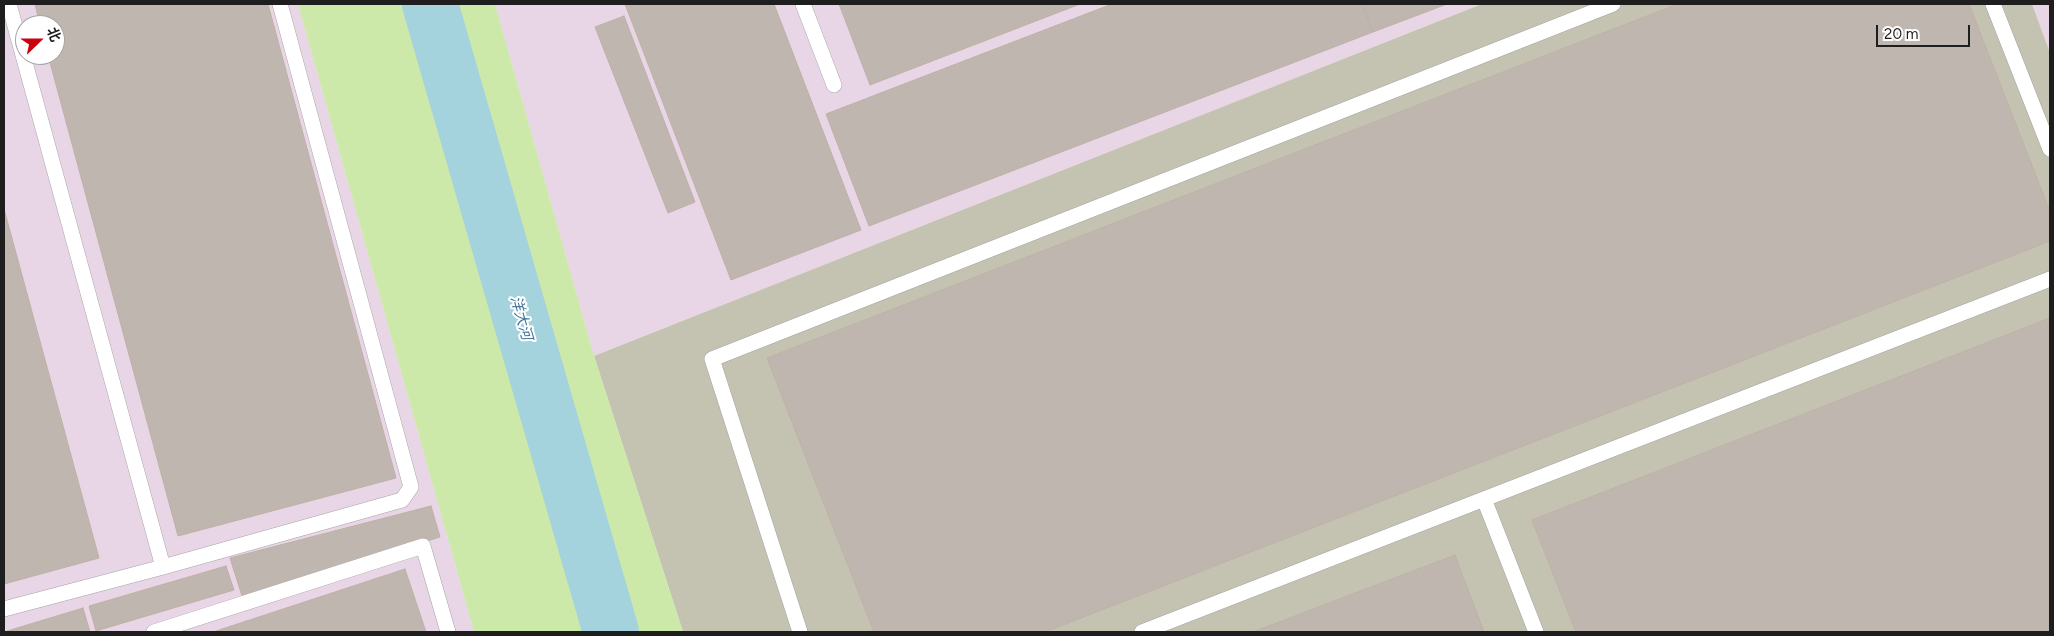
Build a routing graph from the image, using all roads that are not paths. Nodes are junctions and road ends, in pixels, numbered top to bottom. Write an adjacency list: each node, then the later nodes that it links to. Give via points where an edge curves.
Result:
1 (9, 4): 10 (lane)
2 (280, 4): 10 (lane, via 411,487 402,500)
3 (803, 4): 6 (lane)
4 (1613, 4): 14 (lane, via 712,359)
5 (1993, 4): 7 (lane)
6 (834, 85)
7 (2050, 149)
8 (2050, 279): 9 (lane)
9 (1484, 499): 15 (lane); 16 (lane)
10 (163, 567): 11 (lane)
11 (4, 609)
12 (154, 632): 13 (lane, via 423,546)
13 (448, 632)
14 (800, 632)
15 (1142, 632)
16 (1536, 632)

